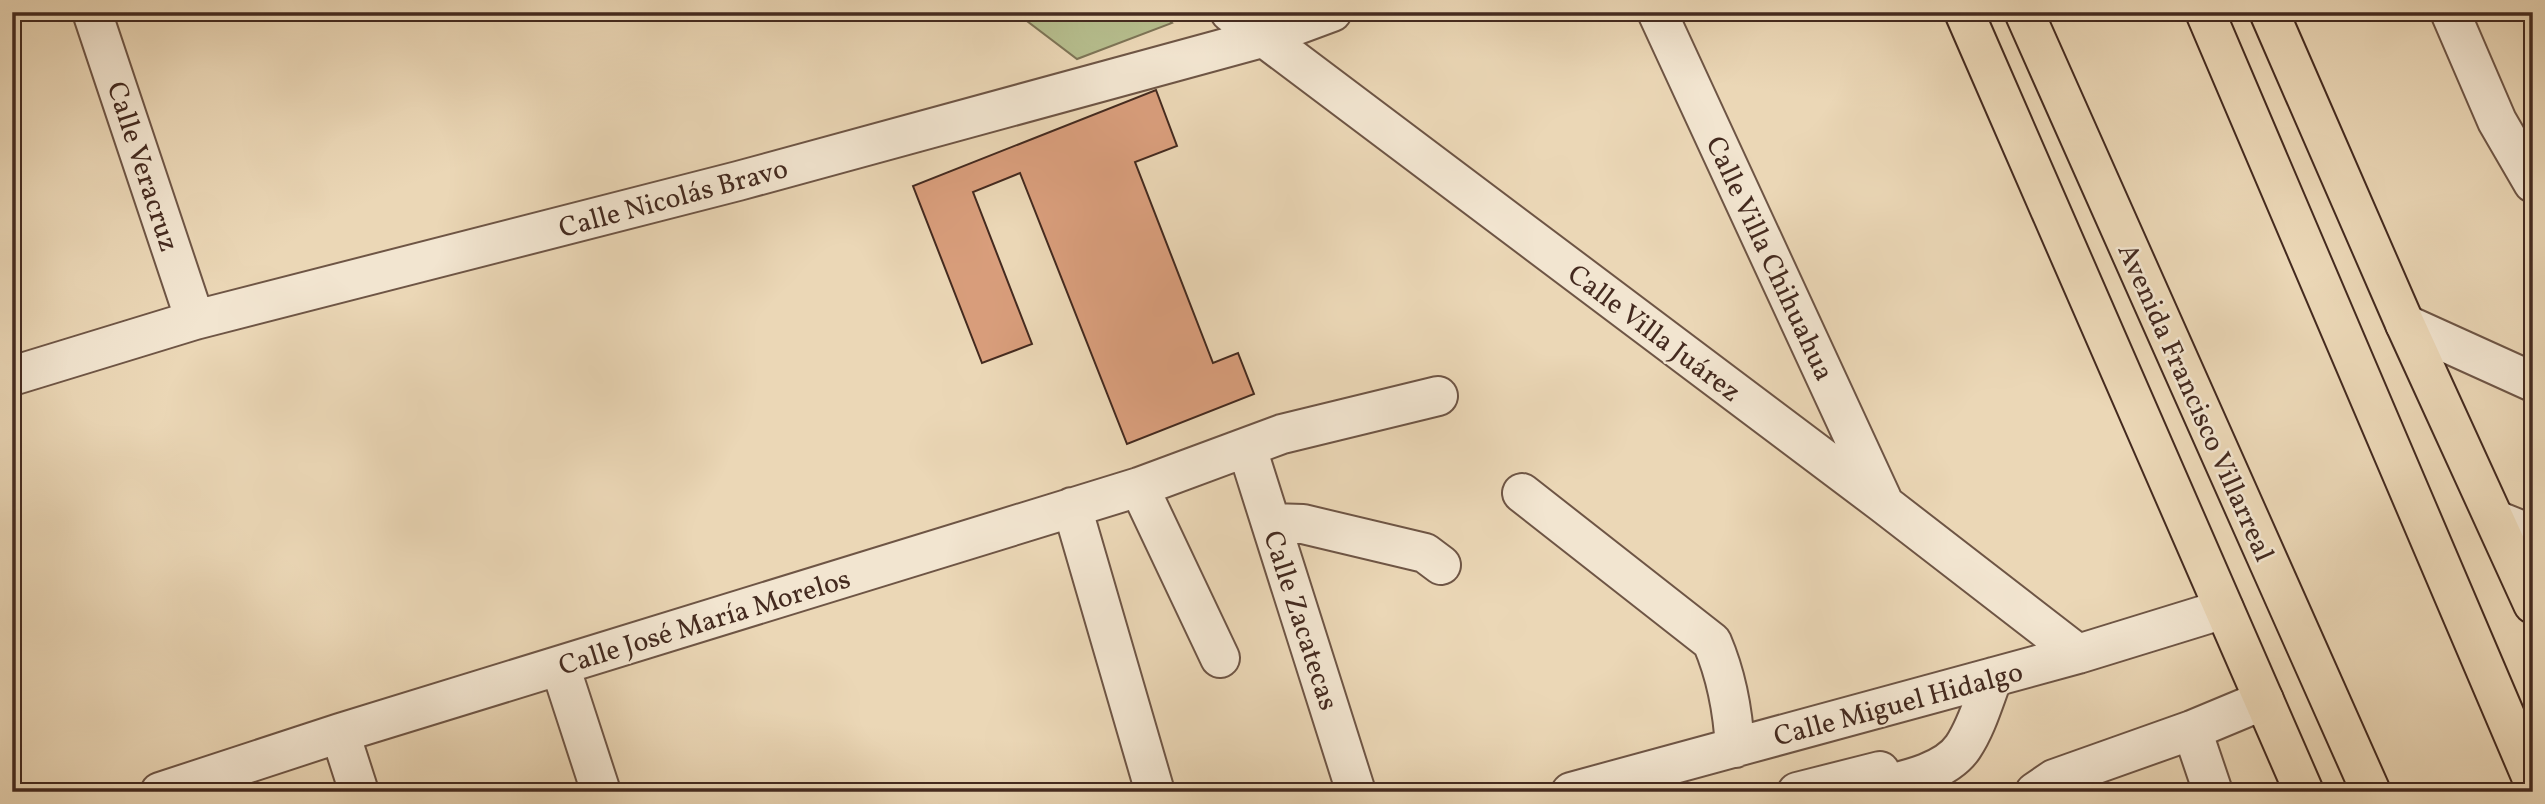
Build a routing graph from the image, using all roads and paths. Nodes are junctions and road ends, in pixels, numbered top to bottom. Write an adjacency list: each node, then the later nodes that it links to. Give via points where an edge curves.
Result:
1 (92, 12): 12 (street, Calle Veracruz)
2 (1230, 12): 10 (street, Calle Villa Juárez)
3 (1332, 12): 10 (street, Calle Nicolás Bravo)
4 (1657, 12): 20 (street, Calle Villa Chihuahua)
5 (1965, 12): 27 (main road)
6 (2024, 12): 49 (main road, Avenida Francisco Villarreal)
7 (2205, 12): 37 (main road)
8 (2269, 12): 13 (main road)
9 (2451, 12): 11 (street, via 2497,121)
10 (1262, 38): 12 (street, Calle Nicolás Bravo, via 738,181); 20 (street, Calle Villa Juárez)
11 (2533, 183)
12 (195, 320): 14 (street, Calle Nicolás Bravo)
13 (2405, 324): 15 (street); 22 (main road)
14 (12, 376)
15 (2533, 383)
16 (1438, 396): 17 (street, Calle José María Morelos, via 1282,434)
17 (1247, 448): 18 (street, Calle José María Morelos); 23 (street, Calle Zacatecas)
18 (1139, 487): 21 (street, Calle José María Morelos); 29 (street)
19 (1522, 493): 35 (street, via 1712,642 1733,712)
20 (1884, 504): 28 (street, Calle Villa Juárez)
21 (1072, 507): 30 (street, Calle José María Morelos); 41 (street)
22 (2496, 520): 24 (street); 26 (main road)
23 (1271, 523): 25 (street, via 1303,524 1425,553); 42 (street, Calle Zacatecas)
24 (2533, 536)
25 (1441, 565)
26 (2533, 604)
27 (2224, 609): 28 (street, Calle Miguel Hidalgo); 32 (main road)
28 (2078, 654): 31 (street, Calle Miguel Hidalgo)
29 (1220, 658)
30 (560, 666): 34 (street, Calle José María Morelos); 40 (street)
31 (1993, 677): 35 (street, Calle Miguel Hidalgo); 36 (street, via 1963,747)
32 (2264, 700): 33 (street); 48 (main road)
33 (2192, 730): 46 (street, via 2054,779); 47 (street)
34 (340, 733): 38 (street, Calle José María Morelos); 39 (street)
35 (1735, 748): 43 (street, Calle Miguel Hidalgo)
36 (1923, 781): 44 (street, via 1913,766 1894,767); 45 (street)
37 (2533, 781)
38 (160, 792)
39 (359, 792)
40 (601, 792)
41 (1155, 792)
42 (1356, 792)
43 (1571, 792)
44 (1797, 792)
45 (1856, 792)
46 (2035, 792)
47 (2213, 792)
48 (2304, 792)
49 (2371, 792)

